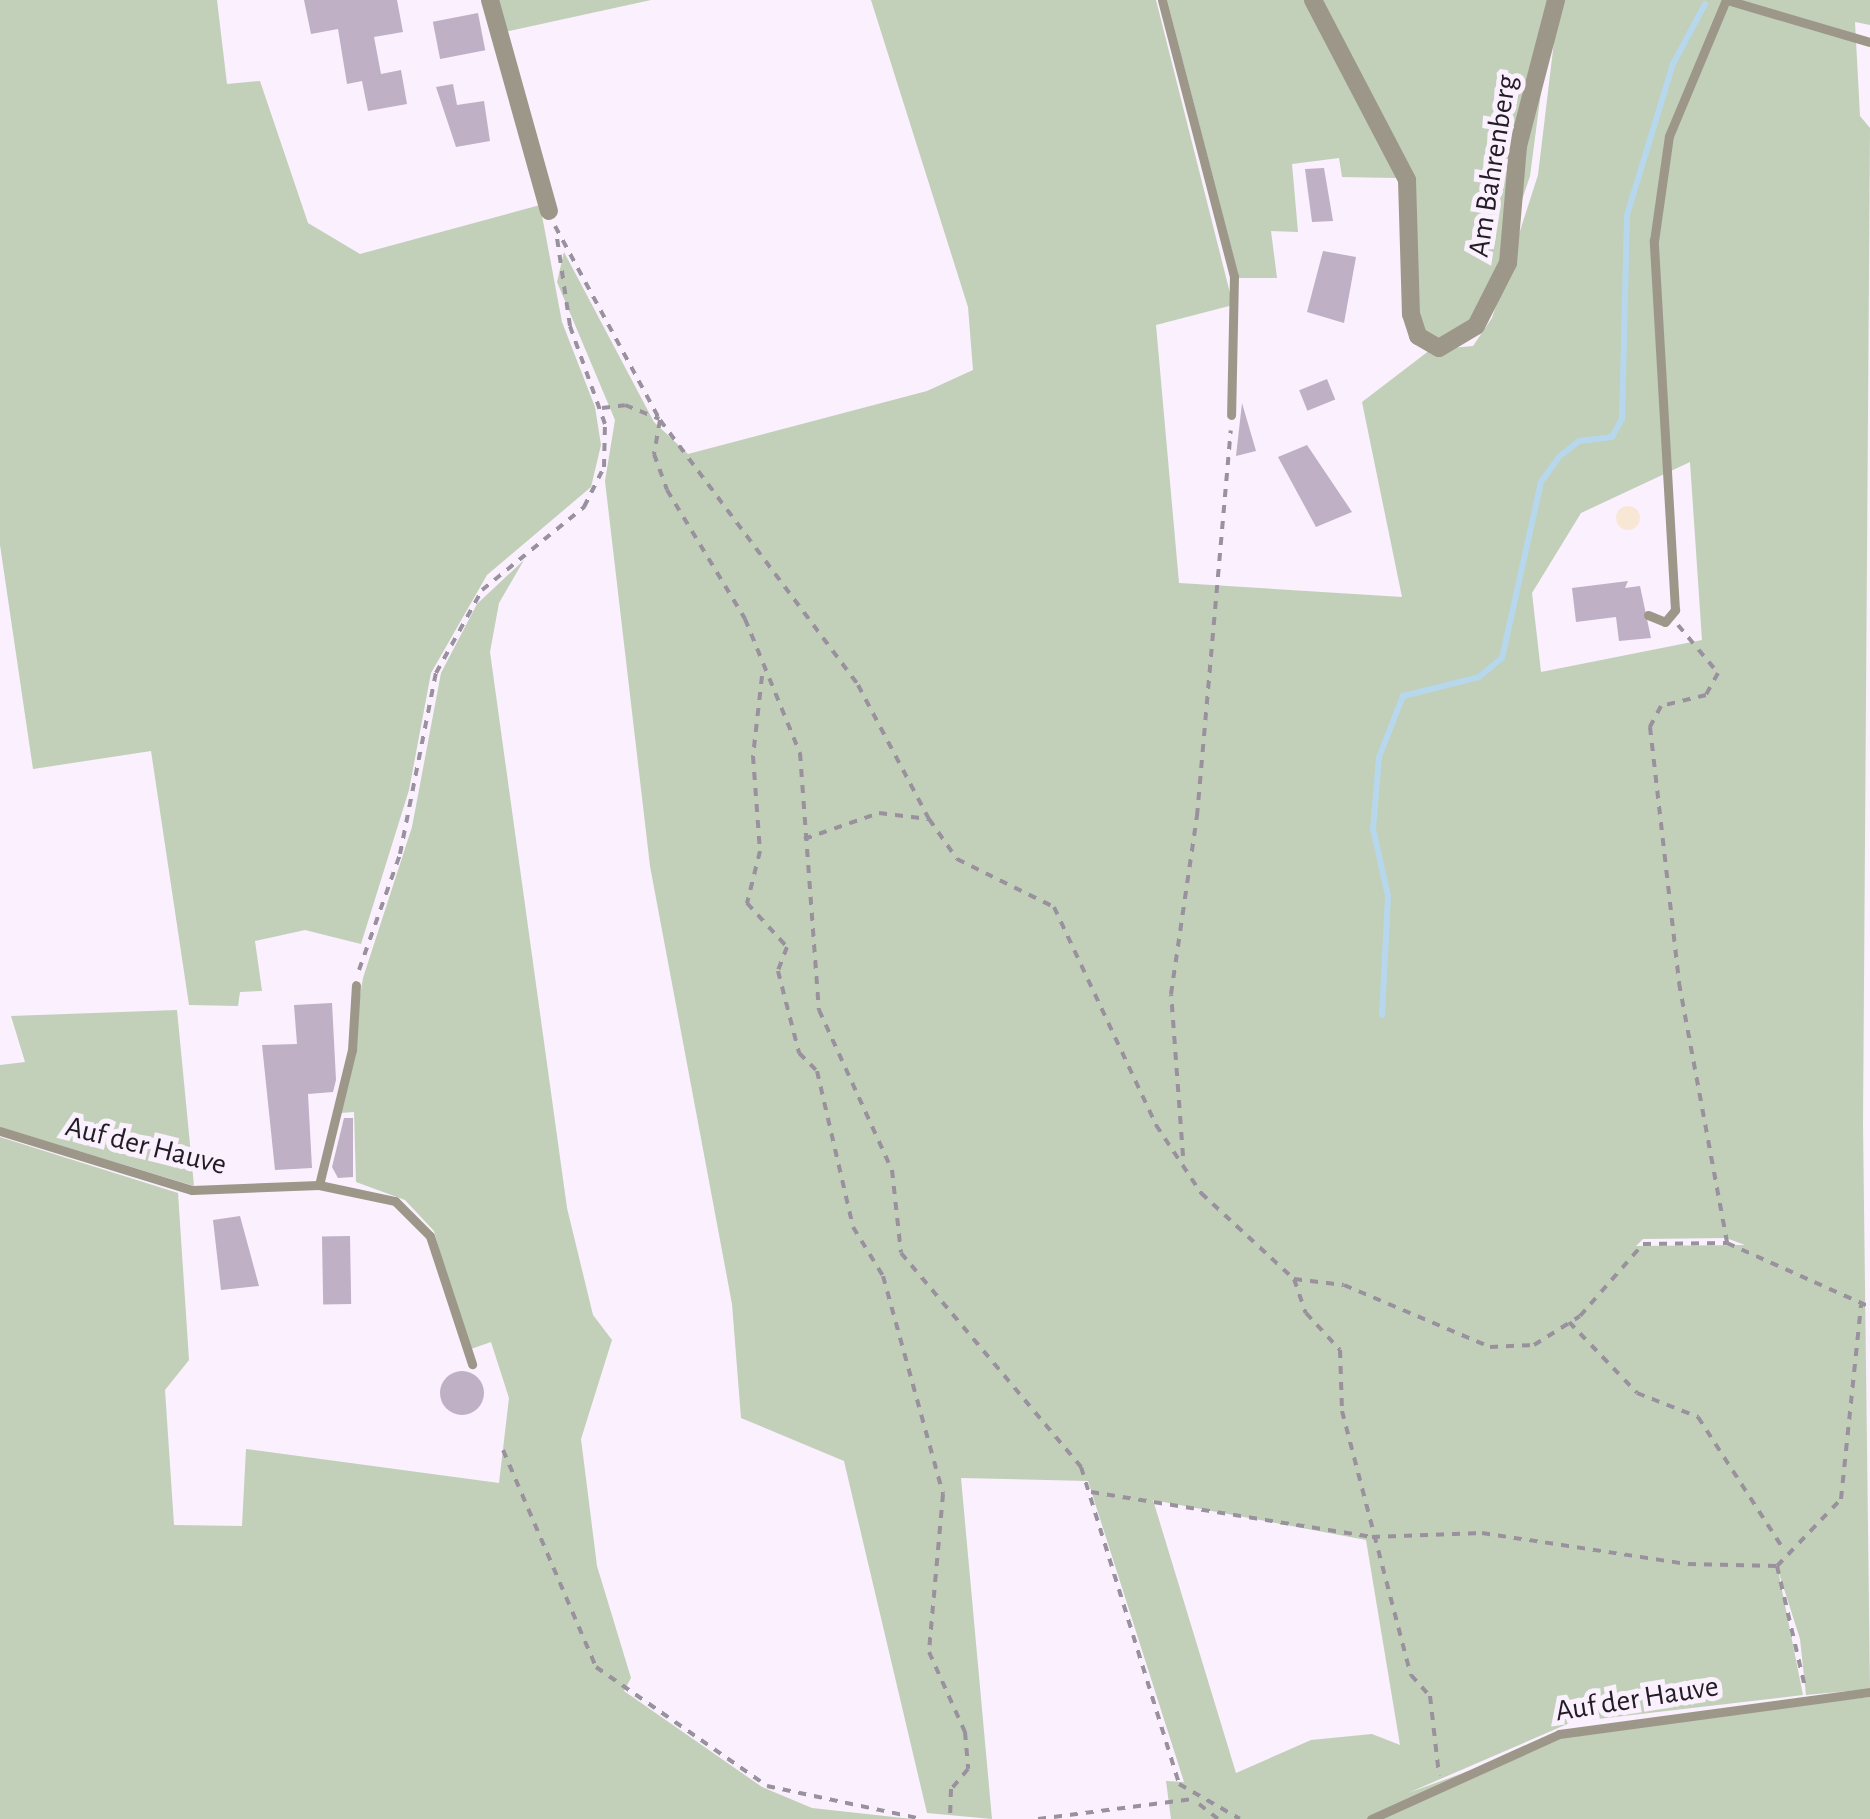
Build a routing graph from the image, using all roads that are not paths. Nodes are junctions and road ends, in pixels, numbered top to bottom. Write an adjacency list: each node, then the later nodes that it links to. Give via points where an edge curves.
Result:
1 (490, 0): 7 (street)
2 (1162, 0): 8 (lane, via 1234,276)
3 (1313, 0): 4 (street, Am Bahrenberg, via 1406,180 1413,324 1423,341 1447,348 1476,326 1508,263 1518,146)
4 (1556, 0)
5 (1726, 0): 6 (lane); 9 (lane, via 1669,136 1654,242 1671,618)
6 (1870, 42)
7 (549, 211)
8 (1231, 415)
9 (1648, 615)
10 (356, 985): 12 (lane, via 352,1050)
11 (0, 1131): 12 (lane, Auf der Hauve, via 192,1190)
12 (320, 1184): 13 (lane, Auf der Hauve, via 395,1201 419,1220 442,1261)
13 (472, 1364)
14 (1870, 1692): 15 (lane, Auf der Hauve, via 1559,1734 1439,1794)
15 (1371, 1819)

